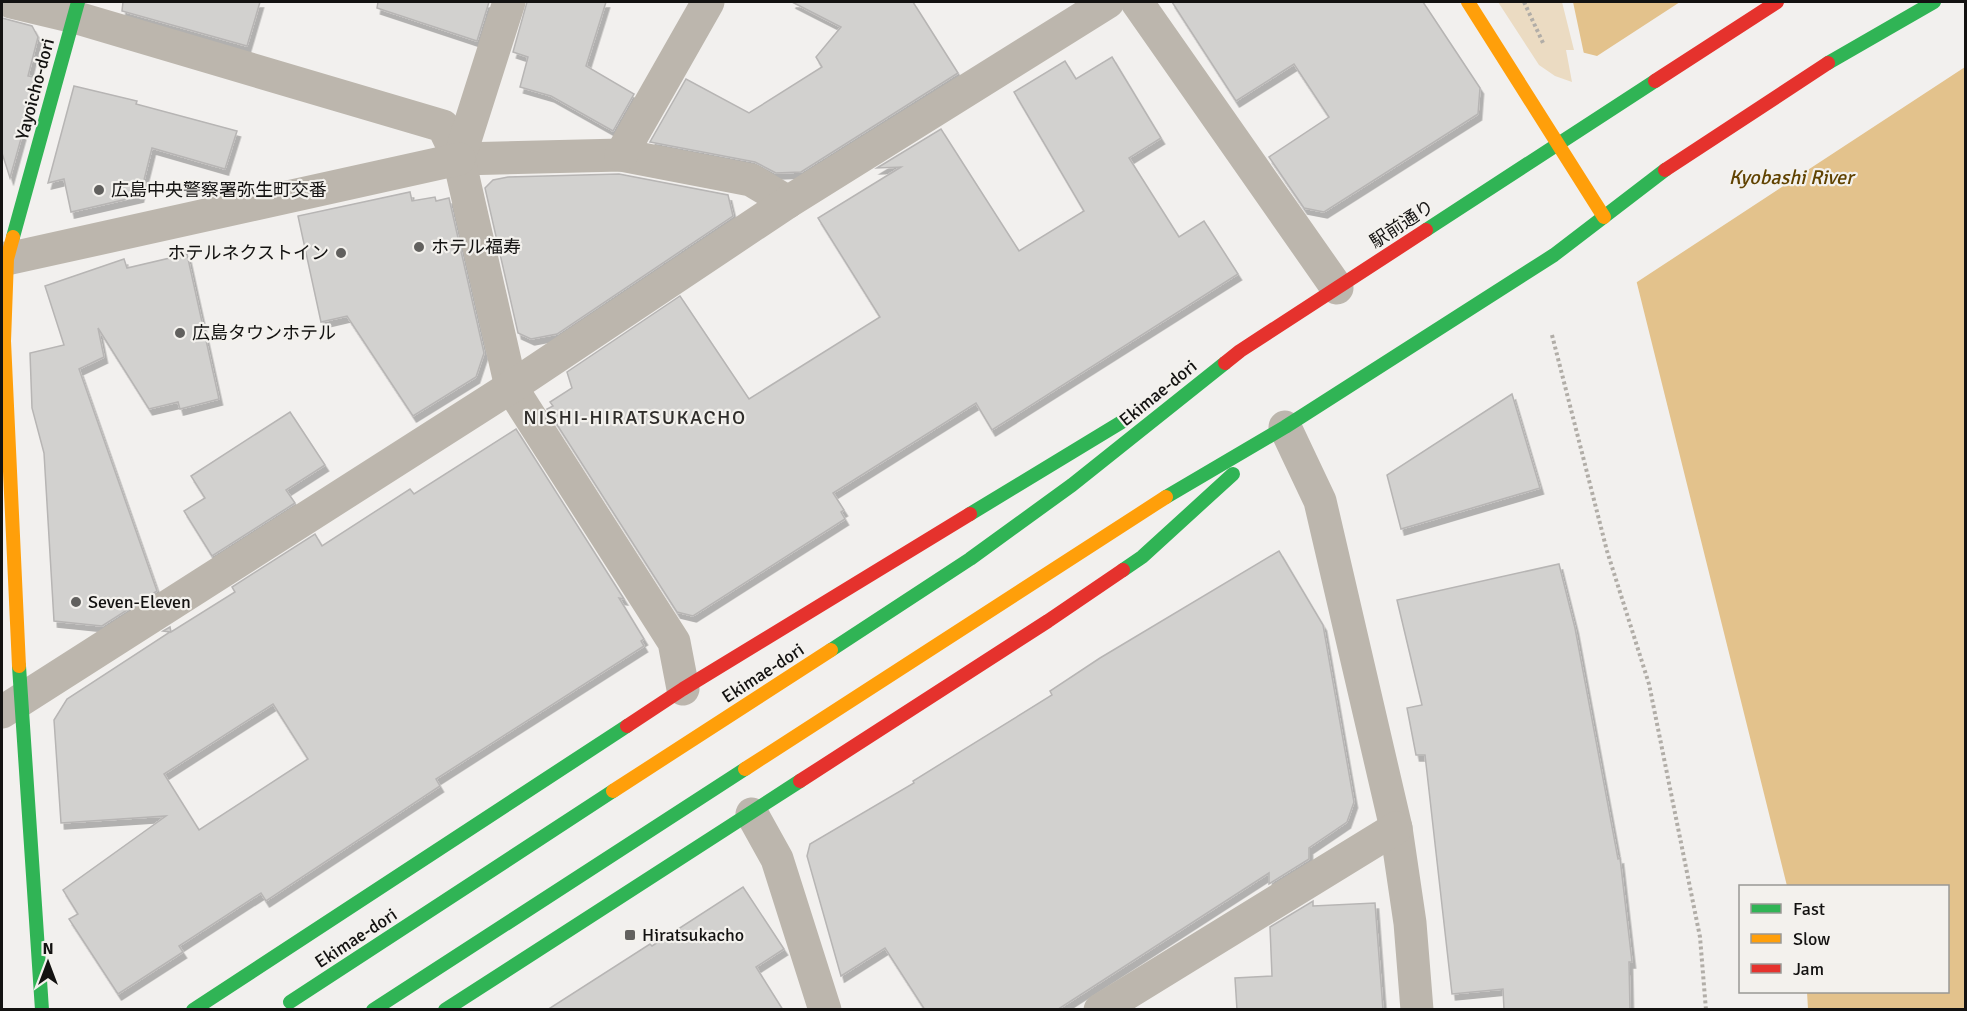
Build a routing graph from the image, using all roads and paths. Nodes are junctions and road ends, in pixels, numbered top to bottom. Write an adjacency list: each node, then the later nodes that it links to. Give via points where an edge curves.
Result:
1 (11, 2): 10 (street)
2 (509, 2): 14 (street)
3 (708, 2): 13 (street)
4 (1108, 2): 15 (street)
5 (1137, 2): 18 (street)
6 (1468, 2): 12 (street)
7 (1524, 2): 11 (path)
8 (1777, 2): 12 (street, 駅前通り)
9 (1934, 2): 16 (street, via 1839,56 1665,170)
10 (76, 9): 14 (street, via 443,126); 17 (street, Yayoicho-dori)
11 (1544, 45)
12 (1559, 144): 16 (street); 18 (street, 駅前通り)
13 (621, 155): 14 (street); 15 (street, via 751,180)
14 (459, 159): 17 (street); 21 (street)
15 (789, 202): 21 (street)
16 (1604, 217): 22 (street, via 1554,255)
17 (4, 258): 24 (street, Yayoicho-dori)
18 (1337, 288): 20 (street, 駅前通り)
19 (1552, 335): 35 (path, via 1607,551 1649,684 1700,937)
20 (1240, 351): 23 (street); 27 (street, Ekimae-dori, via 1072,485 970,560)
21 (511, 387): 23 (street, via 674,642); 24 (street)
22 (1285, 427): 25 (street, via 1142,557); 26 (street, via 1320,501); 31 (street, via 1133,517)
23 (683, 688): 30 (street)
24 (11, 706): 29 (street, Yayoicho-dori)
25 (752, 814): 32 (street); 33 (street, via 777,859)
26 (1396, 828): 28 (street); 34 (street, via 1410,923)
27 (290, 1002)
28 (1111, 1006)
29 (42, 1010)
30 (193, 1010)
31 (373, 1010)
32 (445, 1010)
33 (825, 1010)
34 (1417, 1010)
35 (1707, 1010)

